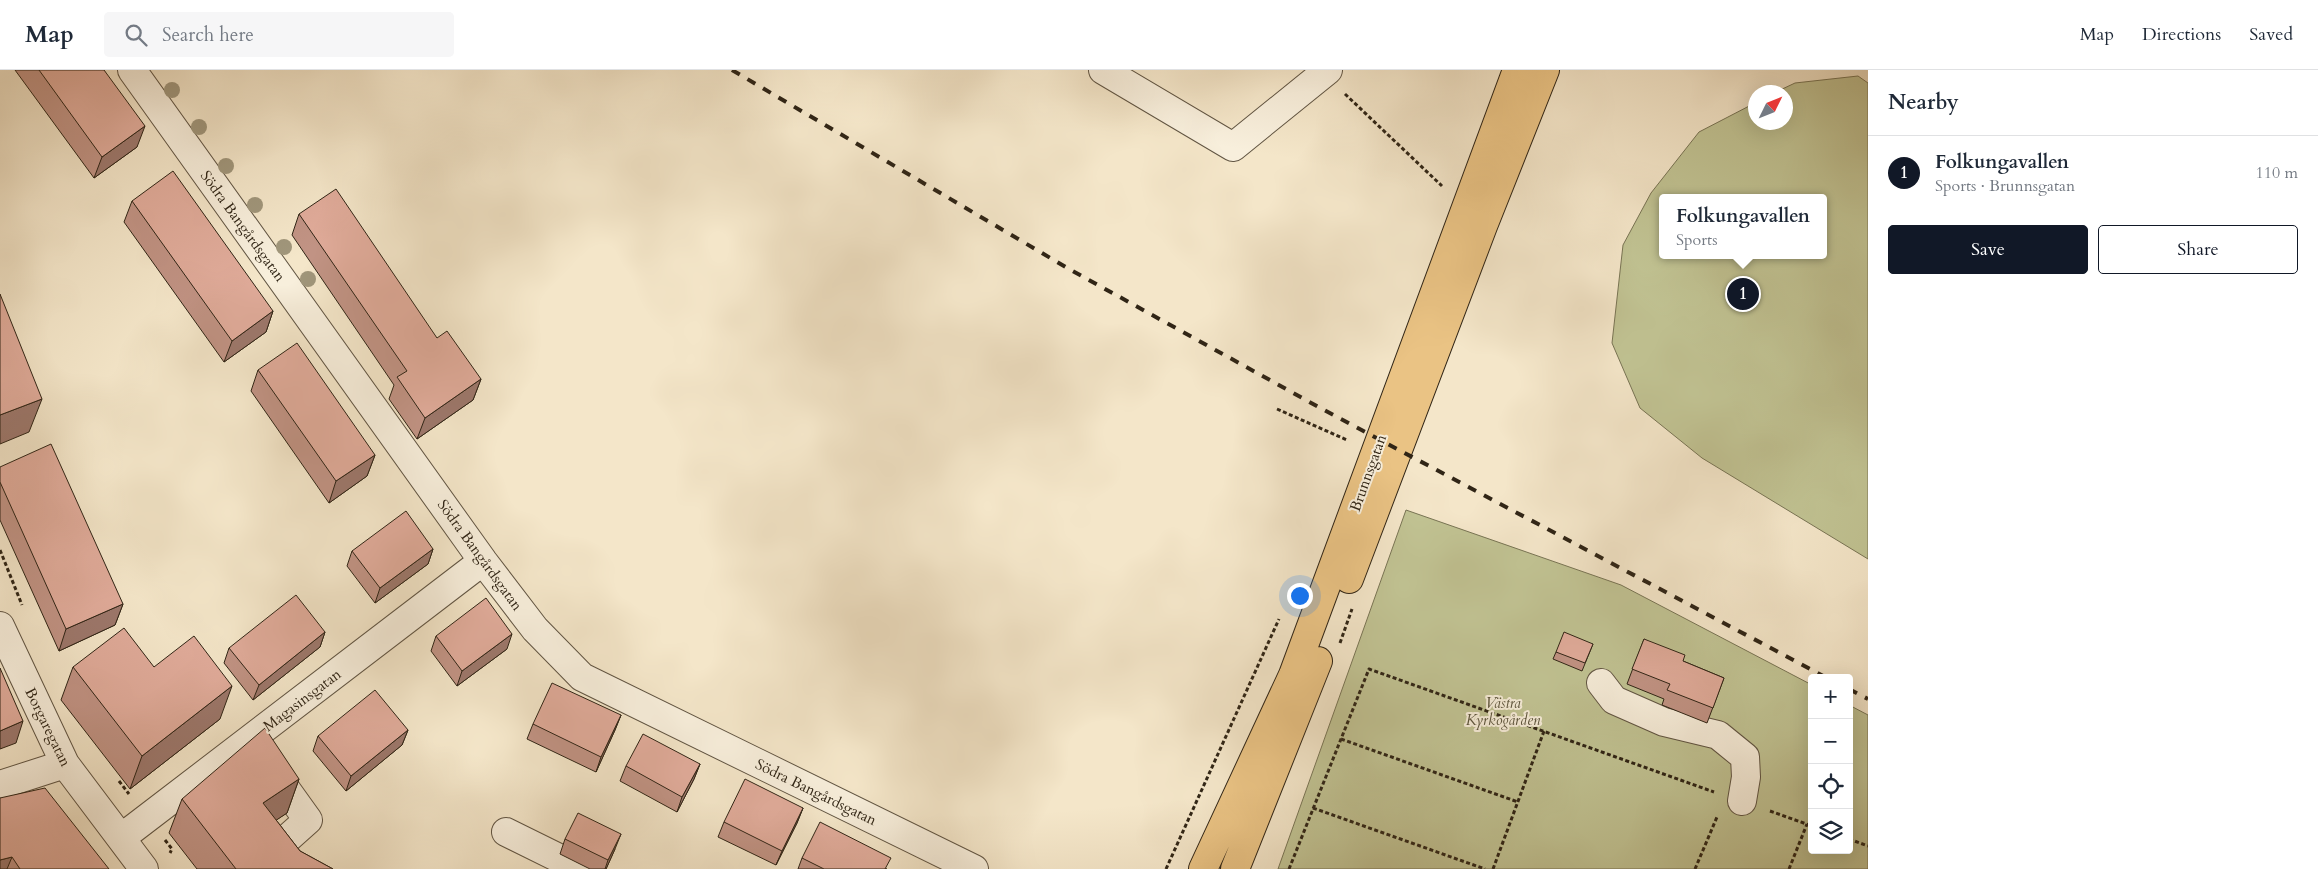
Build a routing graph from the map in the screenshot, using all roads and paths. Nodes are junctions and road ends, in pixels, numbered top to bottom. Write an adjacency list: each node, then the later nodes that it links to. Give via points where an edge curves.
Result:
1 (132, 70): 9 (street, Södra Bangårdsgatan)
2 (1103, 70): 5 (street, via 1233,147)
3 (1517, 70): 29 (main road, Brunnsgatan, via 1293,675)
4 (1545, 70): 30 (main road, Brunnsgatan)
5 (1335, 78): 6 (path, via 1345,94)
6 (1448, 191)
7 (1277, 409): 8 (path)
8 (1351, 441)
9 (484, 561): 14 (street, Magasinsgatan); 28 (street, Södra Bangårdsgatan, via 534,629 582,677)
10 (0, 626): 15 (street, Borgaregatan)
11 (1601, 683): 17 (street, via 1614,700 1664,722 1718,736 1745,757 1746,777)
12 (1544, 731): 13 (path, via 1370,669); 17 (path); 18 (path)
13 (1341, 739): 18 (path); 19 (path)
14 (250, 740): 22 (street, Magasinsgatan); 24 (street, via 308,820)
15 (64, 764): 16 (street); 22 (street, Borgaregatan)
16 (0, 785)
17 (1734, 799): 20 (path); 34 (path)
18 (1518, 802): 33 (path)
19 (1313, 808): 31 (path); 32 (path)
20 (1807, 824): 35 (path)
21 (506, 832): 27 (street)
22 (121, 838): 26 (street, Borgaregatan)
23 (1853, 840): 25 (path)
24 (280, 845)
25 (1868, 846)
26 (144, 869)
27 (581, 869)
28 (974, 869)
29 (1203, 869)
30 (1235, 869)
31 (1289, 869)
32 (1485, 869)
33 (1493, 869)
34 (1695, 869)
35 (1789, 869)

